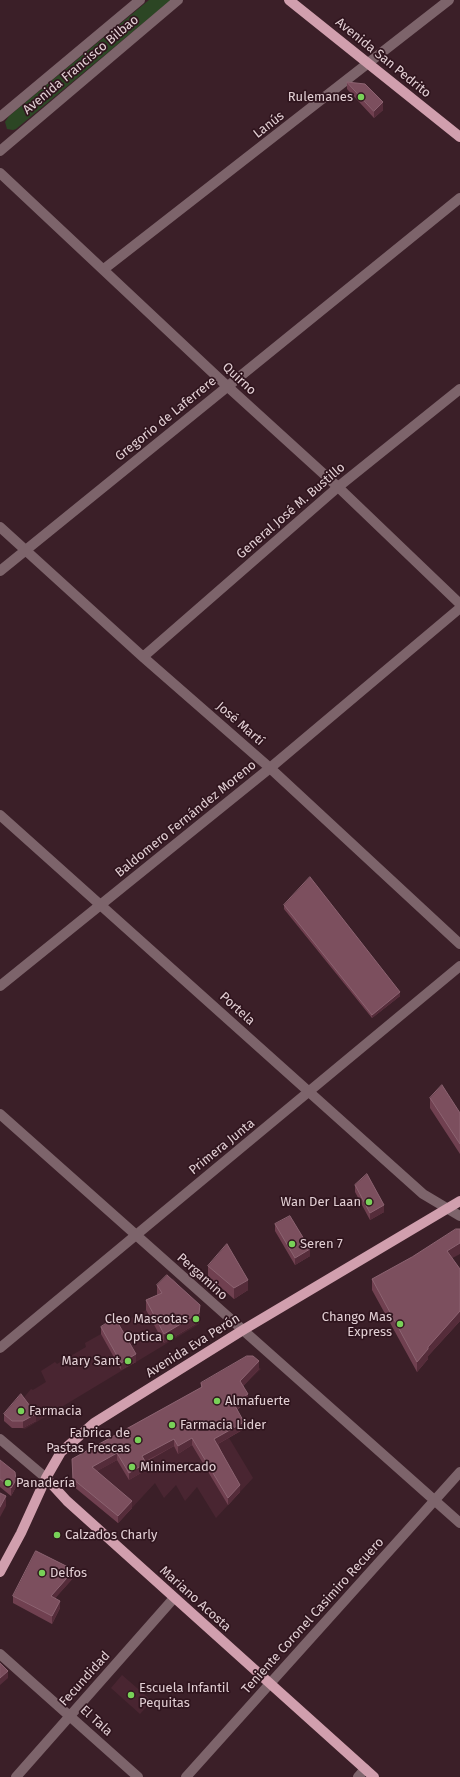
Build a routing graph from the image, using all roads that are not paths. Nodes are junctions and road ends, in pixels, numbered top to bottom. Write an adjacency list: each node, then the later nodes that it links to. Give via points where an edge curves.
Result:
1 (140, 0): 6 (street, Avenida Francisco Bilbao)
2 (178, 0): 8 (street, Avenida Francisco Bilbao)
3 (289, 0): 5 (main road, Avenida San Pedrito)
4 (449, 0): 5 (street, Lanús)
5 (368, 63): 7 (main road, Avenida San Pedrito); 11 (street, Lanús)
6 (0, 117)
7 (460, 137)
8 (0, 151)
9 (0, 173): 11 (street, Quirno)
10 (460, 198): 12 (street, Gregorio de Laferrere)
11 (104, 269): 12 (street, Quirno)
12 (227, 386): 14 (street, Quirno); 16 (street, Gregorio de Laferrere)
13 (460, 390): 14 (street, General José M. Bustillo)
14 (338, 487): 18 (street, Quirno); 20 (street, General José M. Bustillo)
15 (0, 527): 16 (street, José Martí)
16 (25, 550): 17 (street, Gregorio de Laferrere); 20 (street, José Martí)
17 (0, 571)
18 (460, 604)
19 (460, 608): 21 (street, Baldomero Fernández Moreno)
20 (143, 657): 21 (street, José Martí)
21 (270, 768): 23 (street, Baldomero Fernández Moreno); 24 (street, José Martí)
22 (0, 815): 23 (street, Portela)
23 (100, 904): 26 (street, Baldomero Fernández Moreno); 27 (street, Portela)
24 (460, 944)
25 (460, 966): 27 (street, Primera Junta)
26 (0, 986)
27 (310, 1092): 30 (street, Portela, via 423,1194); 32 (street, Primera Junta)
28 (0, 1114): 32 (street, Pergamino)
29 (460, 1201): 30 (main road, Avenida Eva Perón)
30 (448, 1209): 31 (street, Portela); 33 (main road, Avenida Eva Perón)
31 (460, 1216)
32 (136, 1235): 33 (street, Pergamino); 34 (street, Primera Junta)
33 (243, 1330): 37 (main road, Avenida Eva Perón, via 94,1423 61,1452); 38 (street, Pergamino)
34 (0, 1348)
35 (0, 1439): 37 (street, Mariano Acosta)
36 (460, 1472): 38 (street, Teniente Coronel Casimiro Recuero)
37 (46, 1478): 40 (main road, Avenida Eva Perón); 41 (main road, Mariano Acosta, via 67,1501)
38 (435, 1501): 39 (street, Pergamino); 43 (street, Teniente Coronel Casimiro Recuero)
39 (460, 1523)
40 (0, 1572)
41 (174, 1598): 43 (main road, Mariano Acosta); 44 (street, Fecundidad)
42 (0, 1654): 44 (street, El Tala)
43 (270, 1682): 45 (main road, Mariano Acosta); 48 (street, Teniente Coronel Casimiro Recuero)
44 (70, 1715): 46 (street, Fecundidad); 47 (street, El Tala)
45 (365, 1769): 49 (street); 50 (main road, Mariano Acosta)
46 (16, 1777)
47 (138, 1777)
48 (186, 1777)
49 (358, 1777)
50 (374, 1777)

